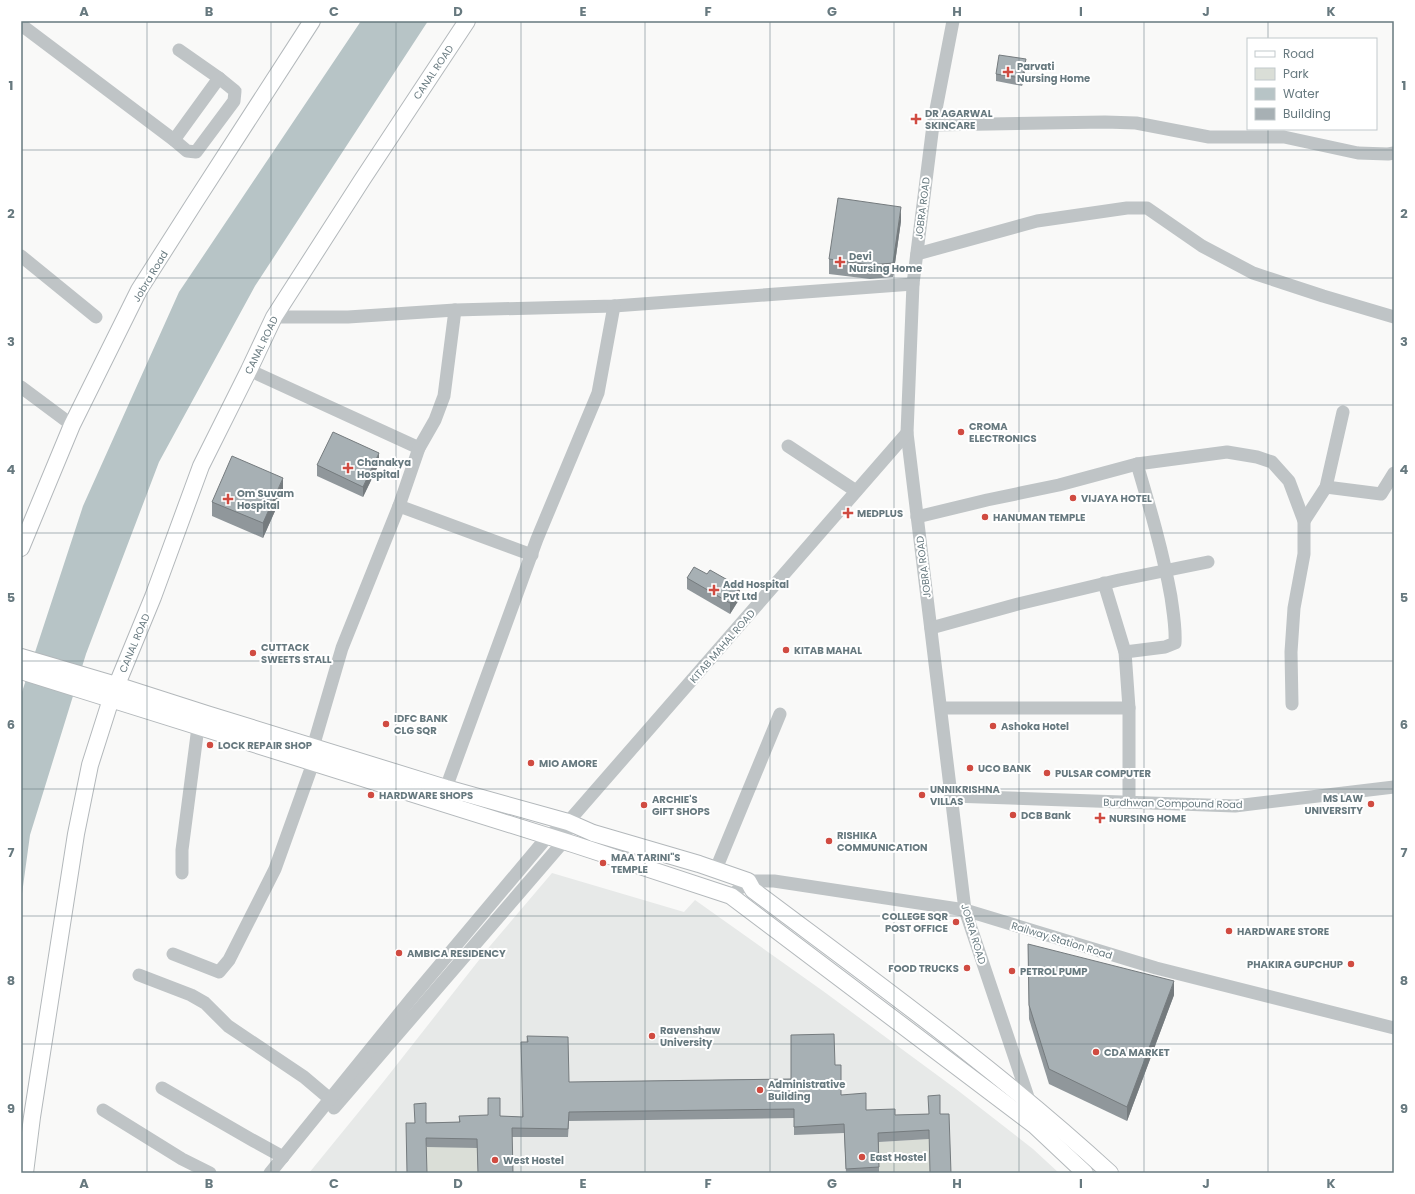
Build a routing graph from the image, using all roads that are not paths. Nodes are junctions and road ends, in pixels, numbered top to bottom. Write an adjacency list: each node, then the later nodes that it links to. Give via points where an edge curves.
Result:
1 (312, 21): 21 (main road, Jobra Road, via 140,290)
2 (467, 21): 16 (main road, CANAL ROAD)
3 (953, 21): 7 (street, JOBRA ROAD)
4 (25, 26): 8 (street)
5 (179, 50): 6 (street)
6 (219, 78): 8 (street); 8 (street, via 235,91 234,101 196,152 187,151)
7 (933, 125): 9 (street, via 1105,122 1136,124 1209,137 1284,137 1358,153); 10 (street, JOBRA ROAD)
8 (174, 140)
9 (1394, 153)
10 (917, 254): 12 (street, JOBRA ROAD); 17 (street, via 1037,221 1127,208 1147,208 1202,246 1253,273)
11 (21, 256): 15 (street)
12 (913, 284): 13 (street); 22 (street, JOBRA ROAD)
13 (614, 306): 14 (street); 33 (street, via 598,393)
14 (455, 310): 16 (street, via 348,317); 24 (street, via 444,396 435,420)
15 (96, 317)
16 (274, 317): 18 (main road, CANAL ROAD)
17 (1394, 317)
18 (249, 370): 24 (street); 41 (main road, CANAL ROAD, via 201,466 153,597)
19 (21, 387): 21 (street)
20 (1343, 412): 27 (street)
21 (72, 425): 32 (main road, Jobra Road)
22 (907, 433): 28 (street, KITAB MAHAL ROAD); 30 (street, JOBRA ROAD)
23 (788, 446): 28 (street)
24 (419, 448): 29 (street)
25 (1138, 464): 30 (street, via 1059,485); 31 (street, via 1227,452 1272,462 1289,480); 35 (street)
26 (1394, 473): 27 (street, via 1381,494)
27 (1326, 486): 31 (street)
28 (856, 492): 52 (street, KITAB MAHAL ROAD)
29 (399, 506): 33 (street); 47 (street, via 342,648)
30 (917, 516): 37 (street, JOBRA ROAD)
31 (1304, 522): 42 (street, via 1304,554 1294,608 1291,652)
32 (21, 548)
33 (532, 555): 49 (street)
34 (1208, 562): 35 (street)
35 (1167, 571): 36 (street); 38 (street, via 1176,630 1175,643 1165,647)
36 (1104, 583): 37 (street); 38 (street)
37 (931, 628): 43 (street, JOBRA ROAD)
38 (1125, 652): 44 (street)
39 (21, 657): 41 (main road)
40 (21, 671): 41 (main road)
41 (109, 691): 46 (main road); 47 (main road, via 207,714); 69 (main road, CANAL ROAD, via 76,834 32,1117)
42 (1292, 704)
43 (940, 708): 44 (street); 50 (street, JOBRA ROAD)
44 (1129, 708): 51 (street)
45 (780, 714): 55 (street)
46 (198, 727): 47 (main road); 56 (street, via 182,850)
47 (313, 755): 49 (main road); 53 (main road); 60 (street, via 275,869 229,960 220,972)
48 (1394, 787): 51 (street, Burdhwan Compound Road, via 1235,806)
49 (446, 788): 52 (main road)
50 (951, 796): 51 (street, Burdhwan Compound Road); 59 (street, JOBRA ROAD)
51 (1129, 802)
52 (568, 822): 53 (street, KITAB MAHAL ROAD); 54 (street); 55 (main road, via 593,833)
53 (548, 836): 54 (main road); 64 (street, KITAB MAHAL ROAD)
54 (564, 841): 58 (main road); 72 (street)
55 (716, 869): 57 (main road)
56 (182, 873)
57 (748, 881): 58 (street); 59 (street, Railway Station Road, via 774,881); 65 (main road, via 753,890 943,1033)
58 (731, 896): 67 (main road)
59 (965, 910): 62 (street, Railway Station Road, via 1156,968); 65 (street, JOBRA ROAD)
60 (173, 954)
61 (139, 975): 64 (street, via 191,995 204,1003 228,1026 304,1077)
62 (1394, 1028)
63 (162, 1088): 68 (street)
64 (330, 1099): 68 (street, KITAB MAHAL ROAD)
65 (1030, 1103): 67 (main road); 74 (main road)
66 (103, 1110): 70 (street, via 182,1159)
67 (1034, 1125): 73 (main road)
68 (283, 1156): 71 (street, KITAB MAHAL ROAD)
69 (26, 1173)
70 (210, 1173)
71 (270, 1173)
72 (281, 1173)
73 (1085, 1173)
74 (1110, 1173)

